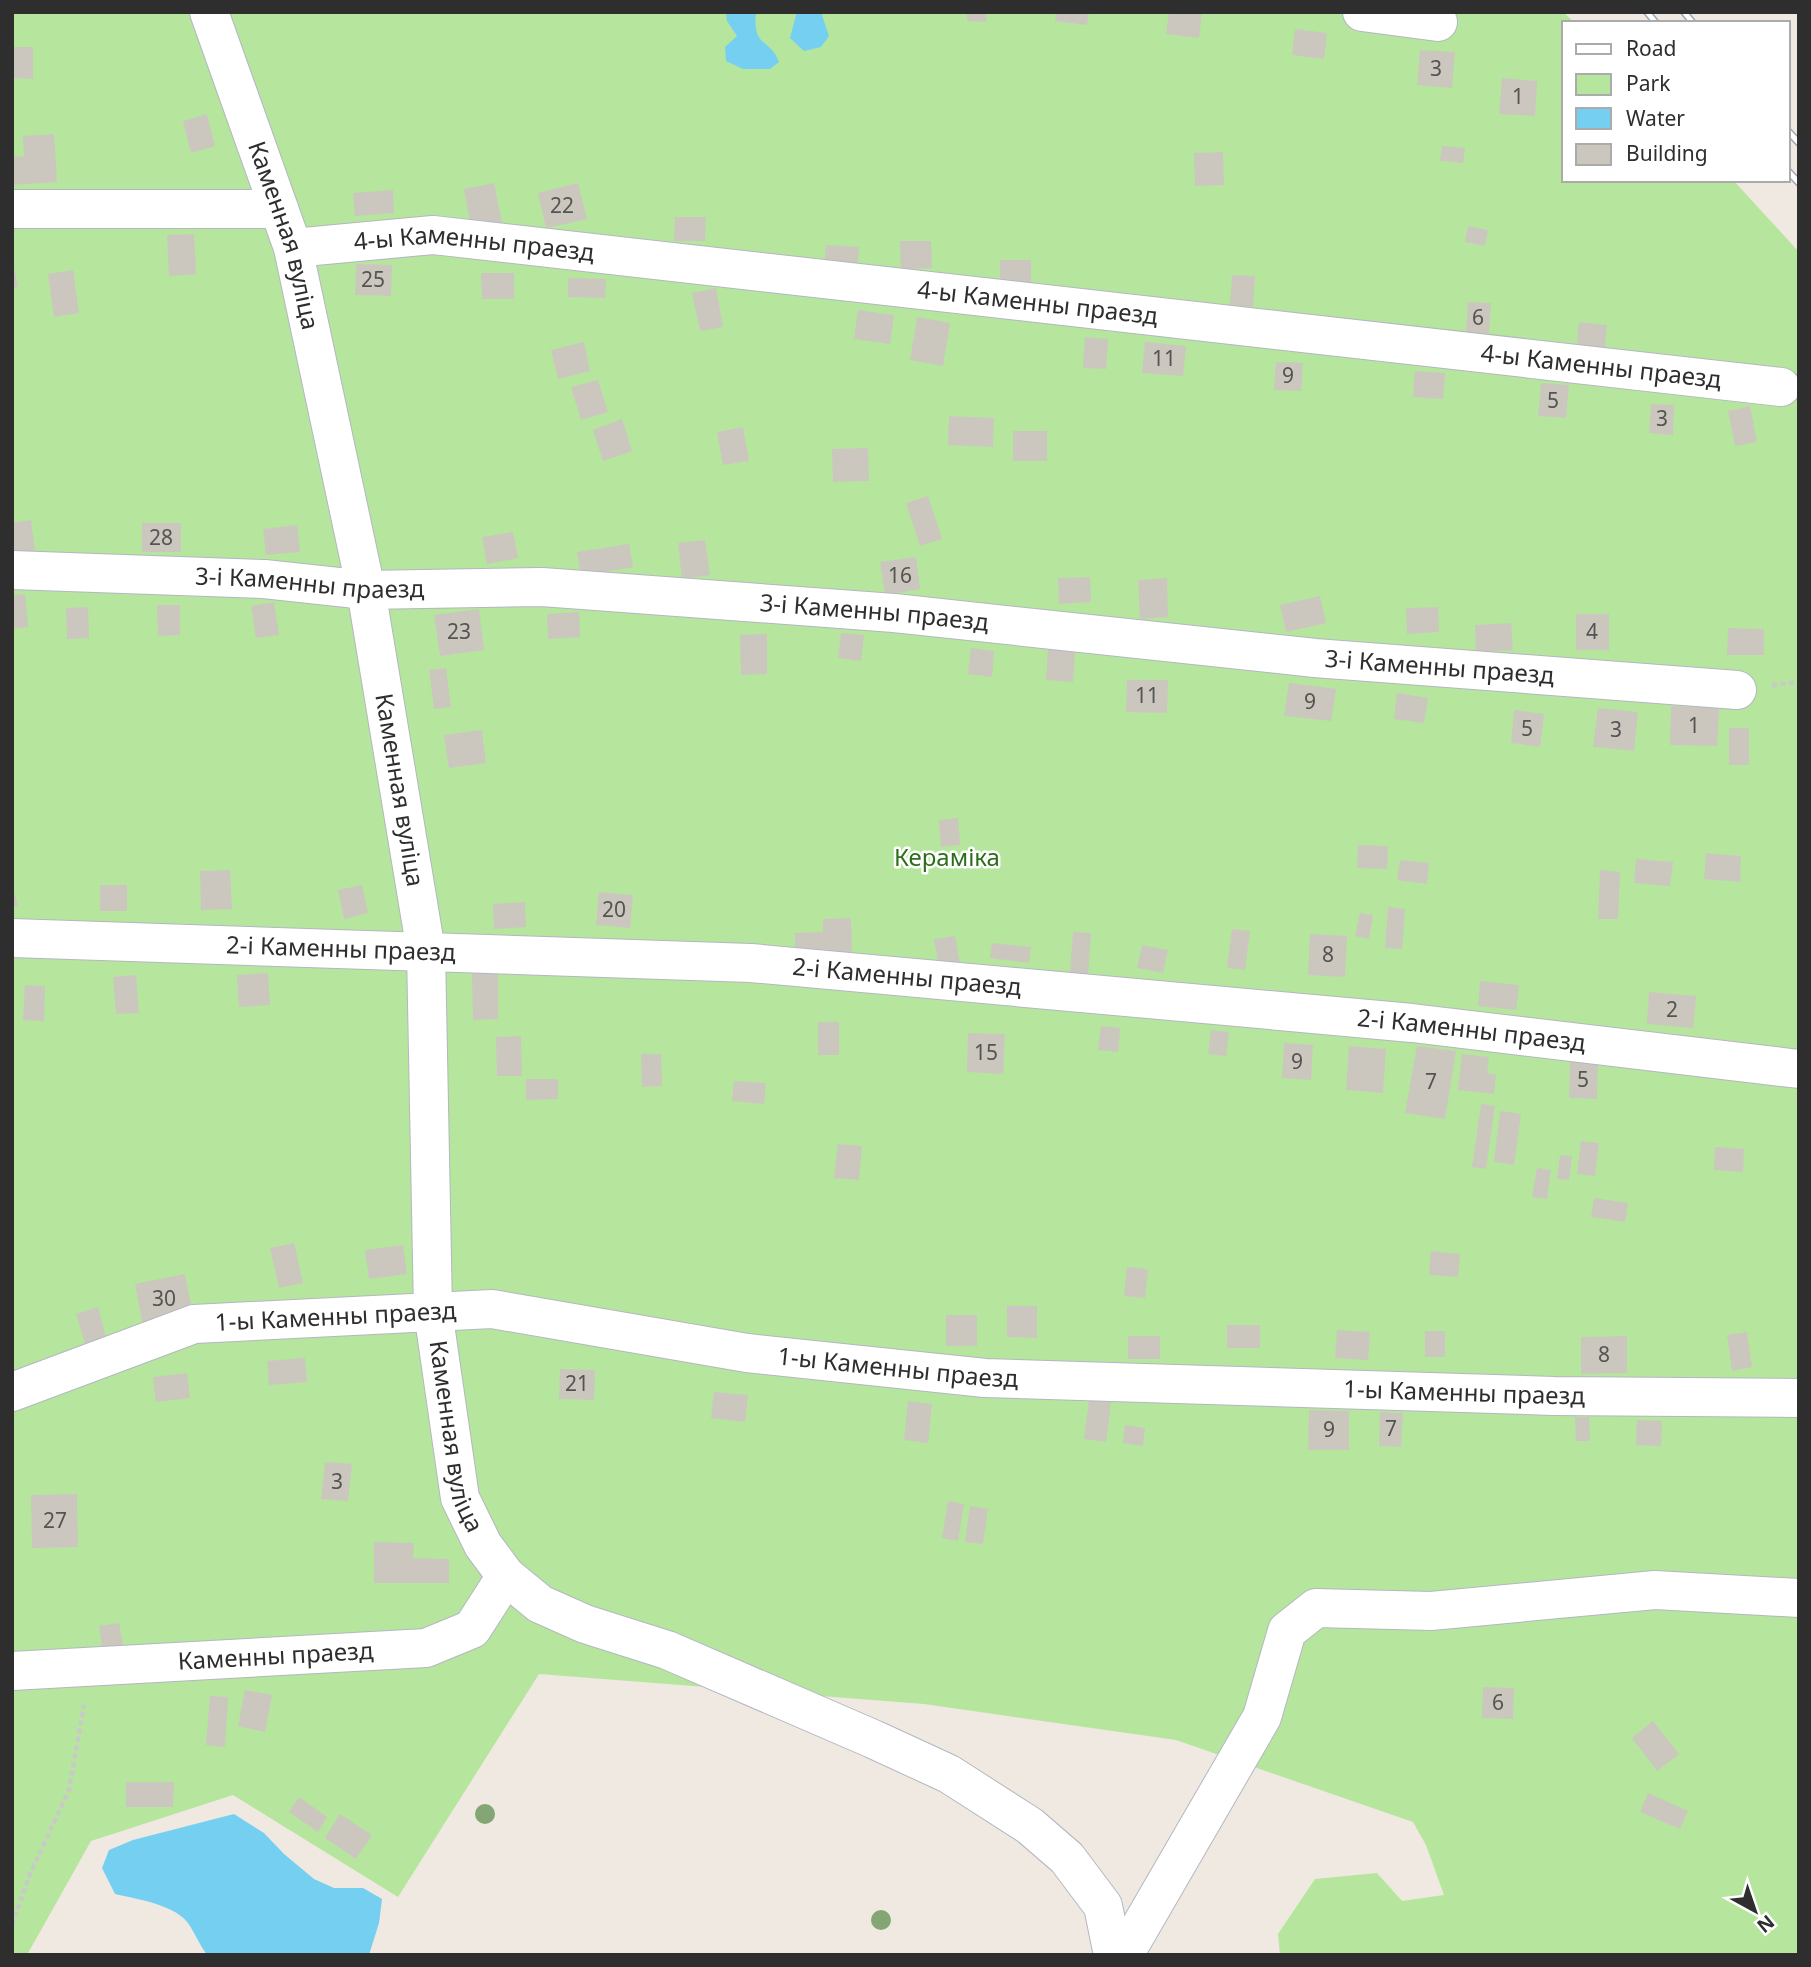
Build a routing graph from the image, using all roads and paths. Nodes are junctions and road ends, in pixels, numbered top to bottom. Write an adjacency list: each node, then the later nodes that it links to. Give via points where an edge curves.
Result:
1 (209, 12): 5 (street, Каменная вуліца)
2 (1362, 12): 3 (street)
3 (1438, 22)
4 (12, 209): 5 (street)
5 (279, 209): 6 (street, Каменная вуліца)
6 (293, 248): 7 (street, 4-ы Каменны праезд, via 433,235); 9 (street, Каменная вуліца)
7 (1781, 387)
8 (12, 570): 9 (street, 3-і Каменны праезд, via 264,579)
9 (366, 590): 10 (street, 3-і Каменны праезд, via 542,587 894,613 1315,658); 12 (street, Каменная вуліца)
10 (1737, 691)
11 (12, 938): 12 (street, 2-і Каменны праезд)
12 (426, 951): 13 (street, 2-і Каменны праезд, via 751,963 1412,1023); 14 (street, Каменная вуліца)
13 (1799, 1069)
14 (433, 1311): 15 (street, 1-ы Каменны праезд, via 194,1324); 16 (street, 1-ы Каменны праезд, via 492,1309 747,1353 985,1378 1554,1396); 17 (street, Каменная вуліца, via 460,1498 483,1545)
15 (12, 1392)
16 (1799, 1398)
17 (506, 1576): 19 (street, Каменны праезд, via 472,1629 426,1648); 22 (street, Каменная вуліца, via 540,1604 760,1688 949,1774 1030,1826 1067,1858 1103,1906)
18 (1799, 1598): 23 (street, via 1655,1590 1431,1611 1316,1608 1287,1631 1262,1717)
19 (90, 1666): 20 (street, Каменны праезд); 21 (path, via 69,1790)
20 (12, 1671)
21 (12, 1925)
22 (1113, 1955)
23 (1125, 1955)

